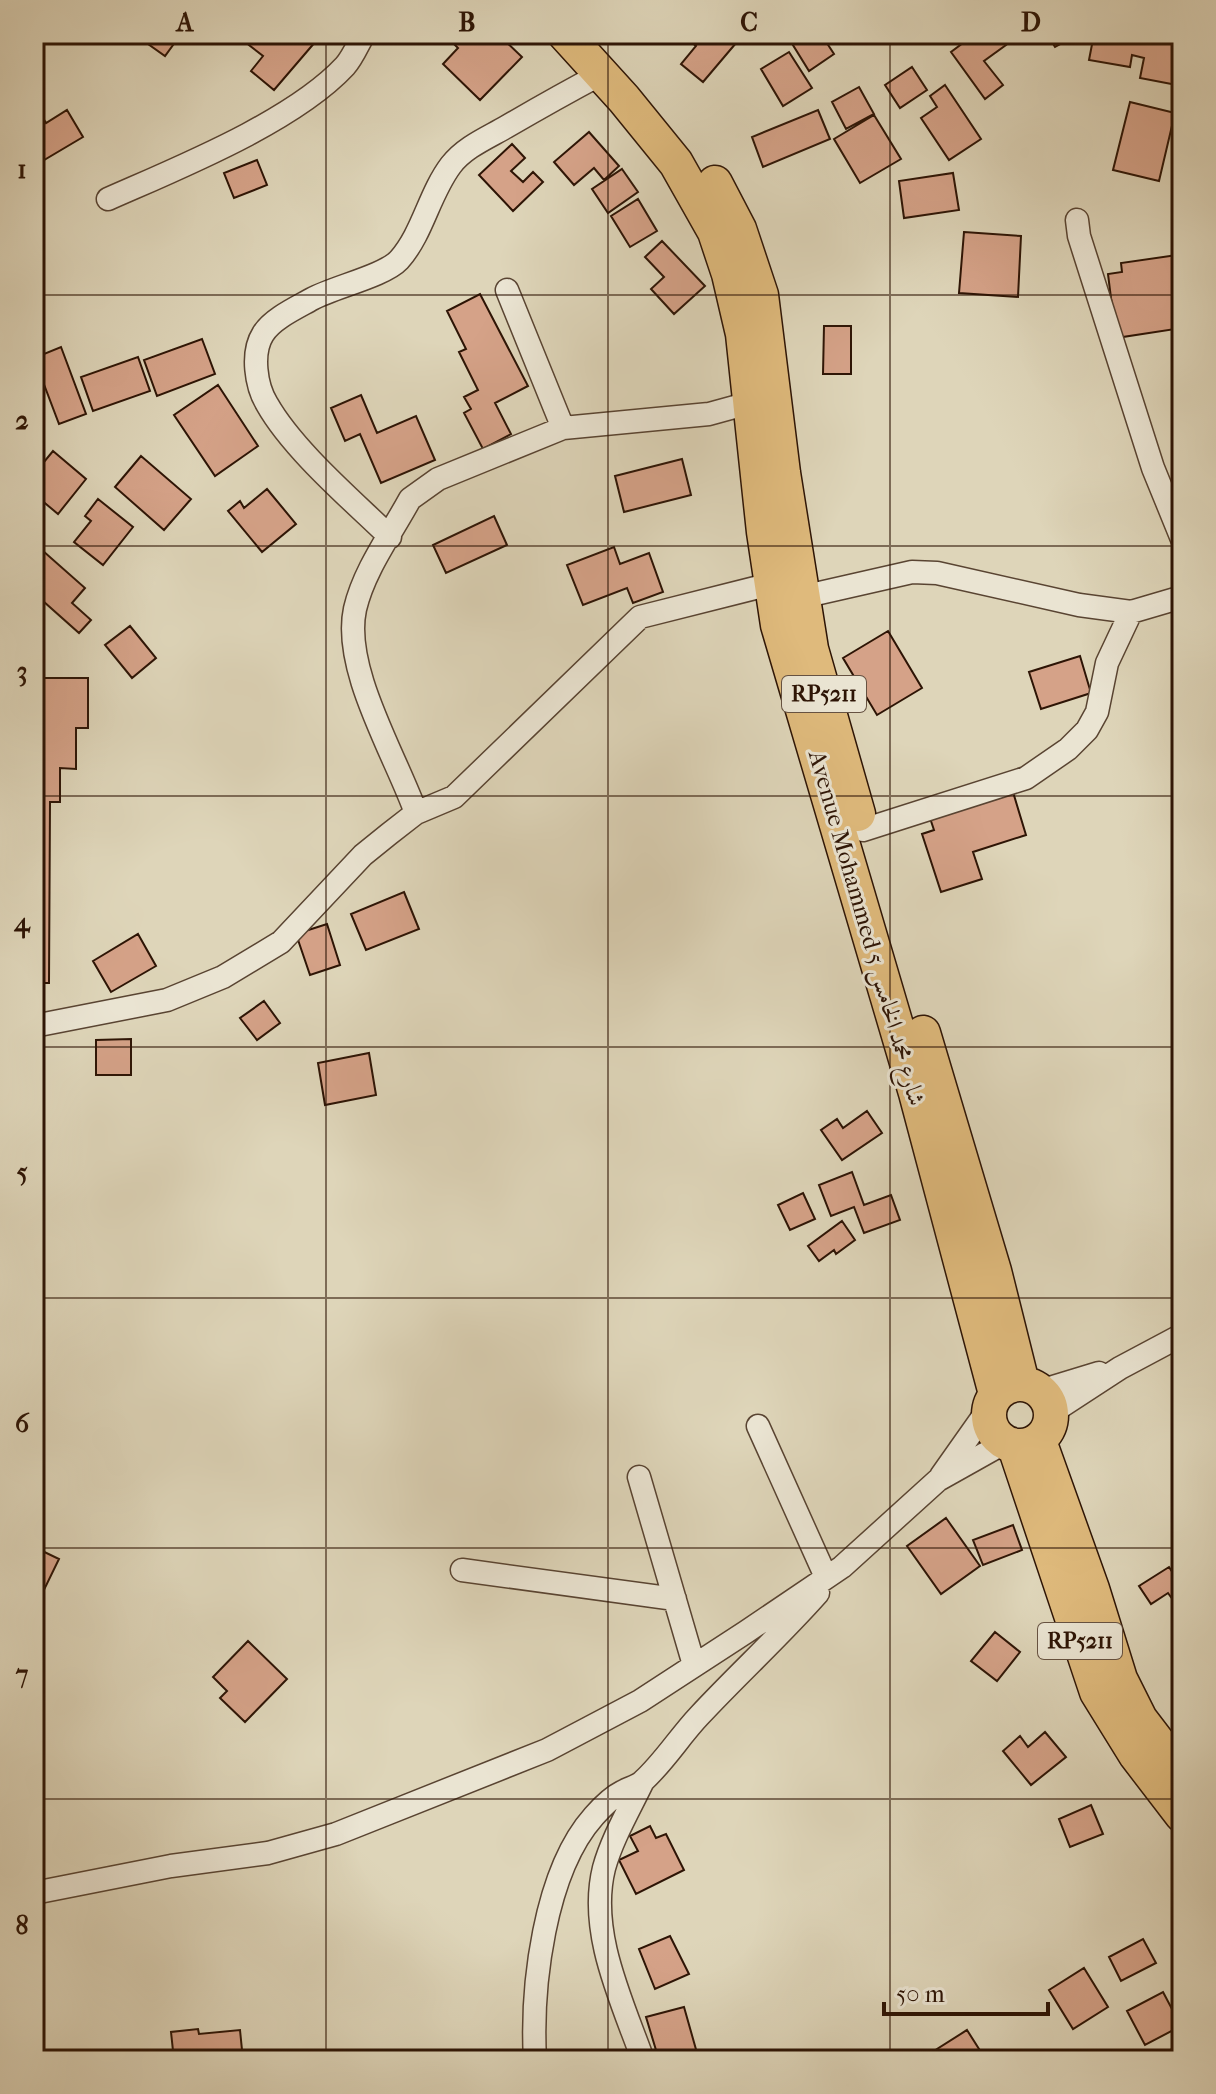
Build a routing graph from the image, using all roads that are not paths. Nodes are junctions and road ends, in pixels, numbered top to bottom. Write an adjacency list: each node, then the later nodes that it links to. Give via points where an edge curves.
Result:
1 (364, 34): 5 (street, via 347,64 309,97)
2 (565, 34): 4 (main road, Avenue Mohammed 5 شارع محمد الخامس / RP5211)
3 (596, 34): 12 (main road, Avenue Mohammed 5 شارع محمد الخامس / RP5211, via 704,164 751,261 761,295)
4 (601, 74): 8 (main road, Avenue Mohammed 5 شارع محمد الخامس / RP5211, via 676,163 715,232 738,306); 10 (street, via 461,154 434,189 416,234 388,269 323,293 262,335 257,370 267,406 335,485)
5 (108, 199)
6 (1077, 220): 11 (street, via 1153,468)
7 (507, 290): 9 (street)
8 (749, 403): 9 (street, via 709,414); 12 (main road, Avenue Mohammed 5 شارع محمد الخامس / RP5211)
9 (563, 428): 10 (street, via 438,479 410,499)
10 (390, 537): 15 (street, via 366,578 352,630 372,711)
11 (1182, 539)
12 (786, 590): 14 (street, via 937,573); 15 (street, via 640,617 454,797); 16 (main road, Avenue Mohammed 5 شارع محمد الخامس / RP5211, via 811,649); 19 (main road, Avenue Mohammed 5 شارع محمد الخامس / RP5211, via 790,669)
13 (1182, 597): 14 (street)
14 (1131, 612): 16 (street, via 1107,663 1097,712 1068,749 1026,778)
15 (416, 813): 17 (street, via 363,855 281,942 223,977 167,1000)
16 (863, 830): 19 (main road, Avenue Mohammed 5 شارع محمد الخامس / RP5211, via 994,1271)
17 (36, 1027)
18 (1182, 1335): 19 (street)
19 (1019, 1415): 22 (street); 22 (street); 27 (main road, Avenue Mohammed 5 شارع محمد الخامس / RP5211, via 1092,1589 1120,1679 1140,1719); 29 (main road, Avenue Mohammed 5 شارع محمد الخامس / RP5211, via 1097,1692)
20 (758, 1426): 24 (street)
21 (639, 1477): 25 (street)
22 (938, 1480): 24 (street)
23 (462, 1570): 25 (street)
24 (834, 1572): 26 (street); 28 (street)
25 (675, 1599): 26 (street)
26 (694, 1665): 30 (street, via 640,1701 547,1750 336,1834 268,1853)
27 (1182, 1774)
28 (642, 1783): 32 (street, via 619,1793 590,1820 560,1876 541,1940); 33 (street, via 608,1855 600,1898 615,1983)
29 (1182, 1815)
30 (34, 1893)
31 (1182, 2057): 34 (street)
32 (535, 2060)
33 (643, 2060)
34 (1176, 2060)

